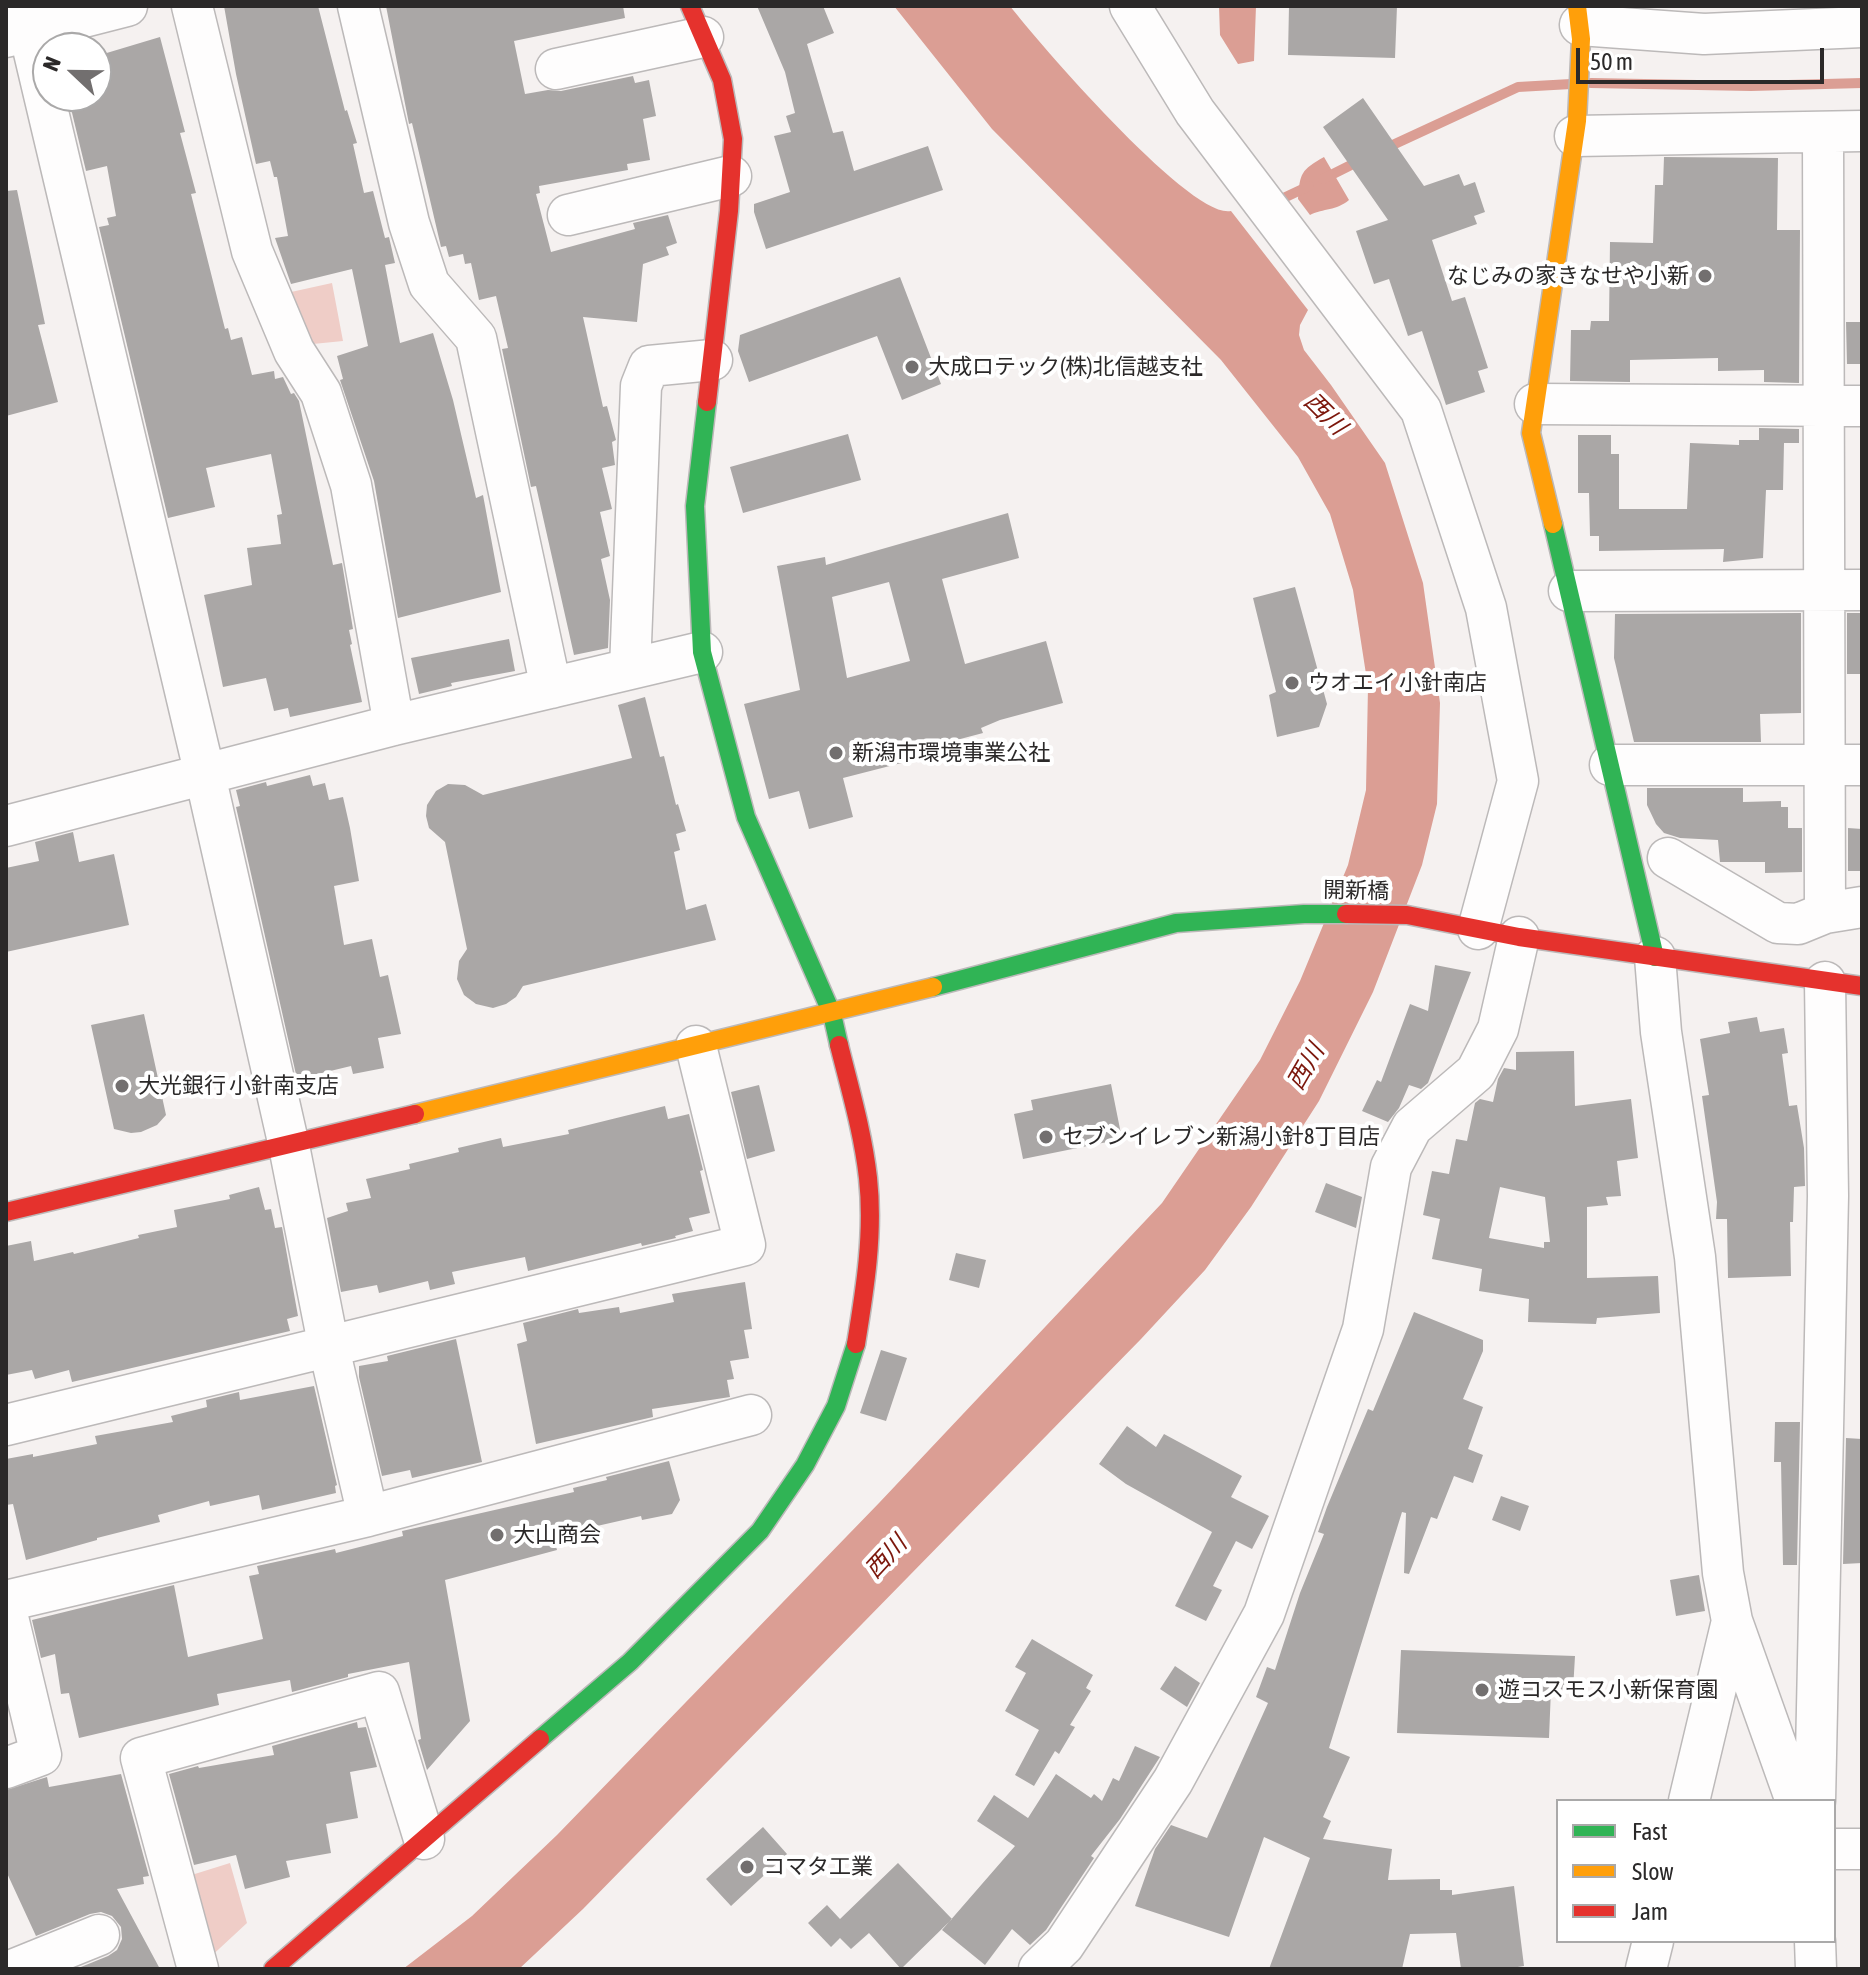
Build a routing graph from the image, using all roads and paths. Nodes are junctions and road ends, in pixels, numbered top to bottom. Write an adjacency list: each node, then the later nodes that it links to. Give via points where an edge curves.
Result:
1 (127, 6): 7 (street)
2 (192, 6): 23 (street, via 252,251 294,351 321,393 351,485)
3 (358, 6): 22 (street, via 409,223 429,284 476,338)
4 (1130, 6): 30 (street, via 1195,112 1421,410 1486,608 1518,781)
5 (697, 22): 9 (street); 13 (street, via 722,80 733,139)
6 (1579, 23): 8 (street, via 1704,34); 10 (street)
7 (20, 25): 26 (street)
8 (1862, 27)
9 (556, 69)
10 (1576, 129): 12 (street); 16 (street)
11 (1862, 131): 12 (street)
12 (1823, 132): 17 (street)
13 (731, 176): 14 (street); 15 (street)
14 (568, 215)
15 (712, 360): 20 (street, via 695,506); 21 (street, via 649,366 641,386)
16 (1535, 404): 17 (street); 19 (street, via 1531,433)
17 (1843, 406): 18 (street)
18 (1843, 590): 19 (street); 25 (street)
19 (1569, 591): 24 (street)
20 (702, 652): 21 (street); 34 (street, via 746,817)
21 (630, 669): 22 (street)
22 (551, 688): 23 (street)
23 (394, 725): 26 (street)
24 (1610, 765): 25 (street); 32 (street)
25 (1843, 765): 29 (street)
26 (205, 775): 27 (street); 36 (street)
27 (7, 823)
28 (1668, 858): 29 (street, via 1778,923 1798,924)
29 (1844, 910)
30 (1478, 929): 31 (street, 開新橋); 34 (street, 開新橋, via 1407,915 1304,914 1176,923)
31 (1519, 937): 32 (street, 開新橋); 60 (street, via 1498,1029 1476,1072 1412,1127 1391,1167 1363,1329 1264,1614 1173,1781 1064,1945)
32 (1655, 957): 33 (street, 開新橋); 45 (street, via 1695,1257 1723,1573)
33 (1844, 984): 37 (street)
34 (832, 1014): 35 (street, 開新橋); 50 (street, via 868,1179 870,1232 856,1345 836,1406 805,1465 760,1531 630,1662)
35 (696, 1046): 36 (street, 開新橋); 39 (street, via 745,1245)
36 (289, 1146): 38 (street, 開新橋); 39 (street)
37 (1845, 1196): 49 (street)
38 (6, 1212)
39 (329, 1348): 41 (street); 42 (street)
40 (751, 1415): 42 (street)
41 (6, 1425)
42 (368, 1516): 43 (street)
43 (6, 1601)
44 (6, 1609): 46 (street, via 41,1755)
45 (1732, 1621): 47 (street); 48 (street)
46 (6, 1768)
47 (1689, 1799)
48 (1795, 1799)
49 (1815, 1799)
50 (424, 1839): 58 (street, via 379,1692 141,1758); 59 (street)
51 (1836, 1849): 52 (street)
52 (1862, 1849)
53 (99, 1935): 57 (street)
54 (1652, 1943): 61 (street)
55 (1815, 1943): 62 (street)
56 (6, 1961): 57 (street)
57 (12, 1969)
58 (198, 1969)
59 (273, 1969)
60 (1039, 1969)
61 (1646, 1969)
62 (1816, 1969)

